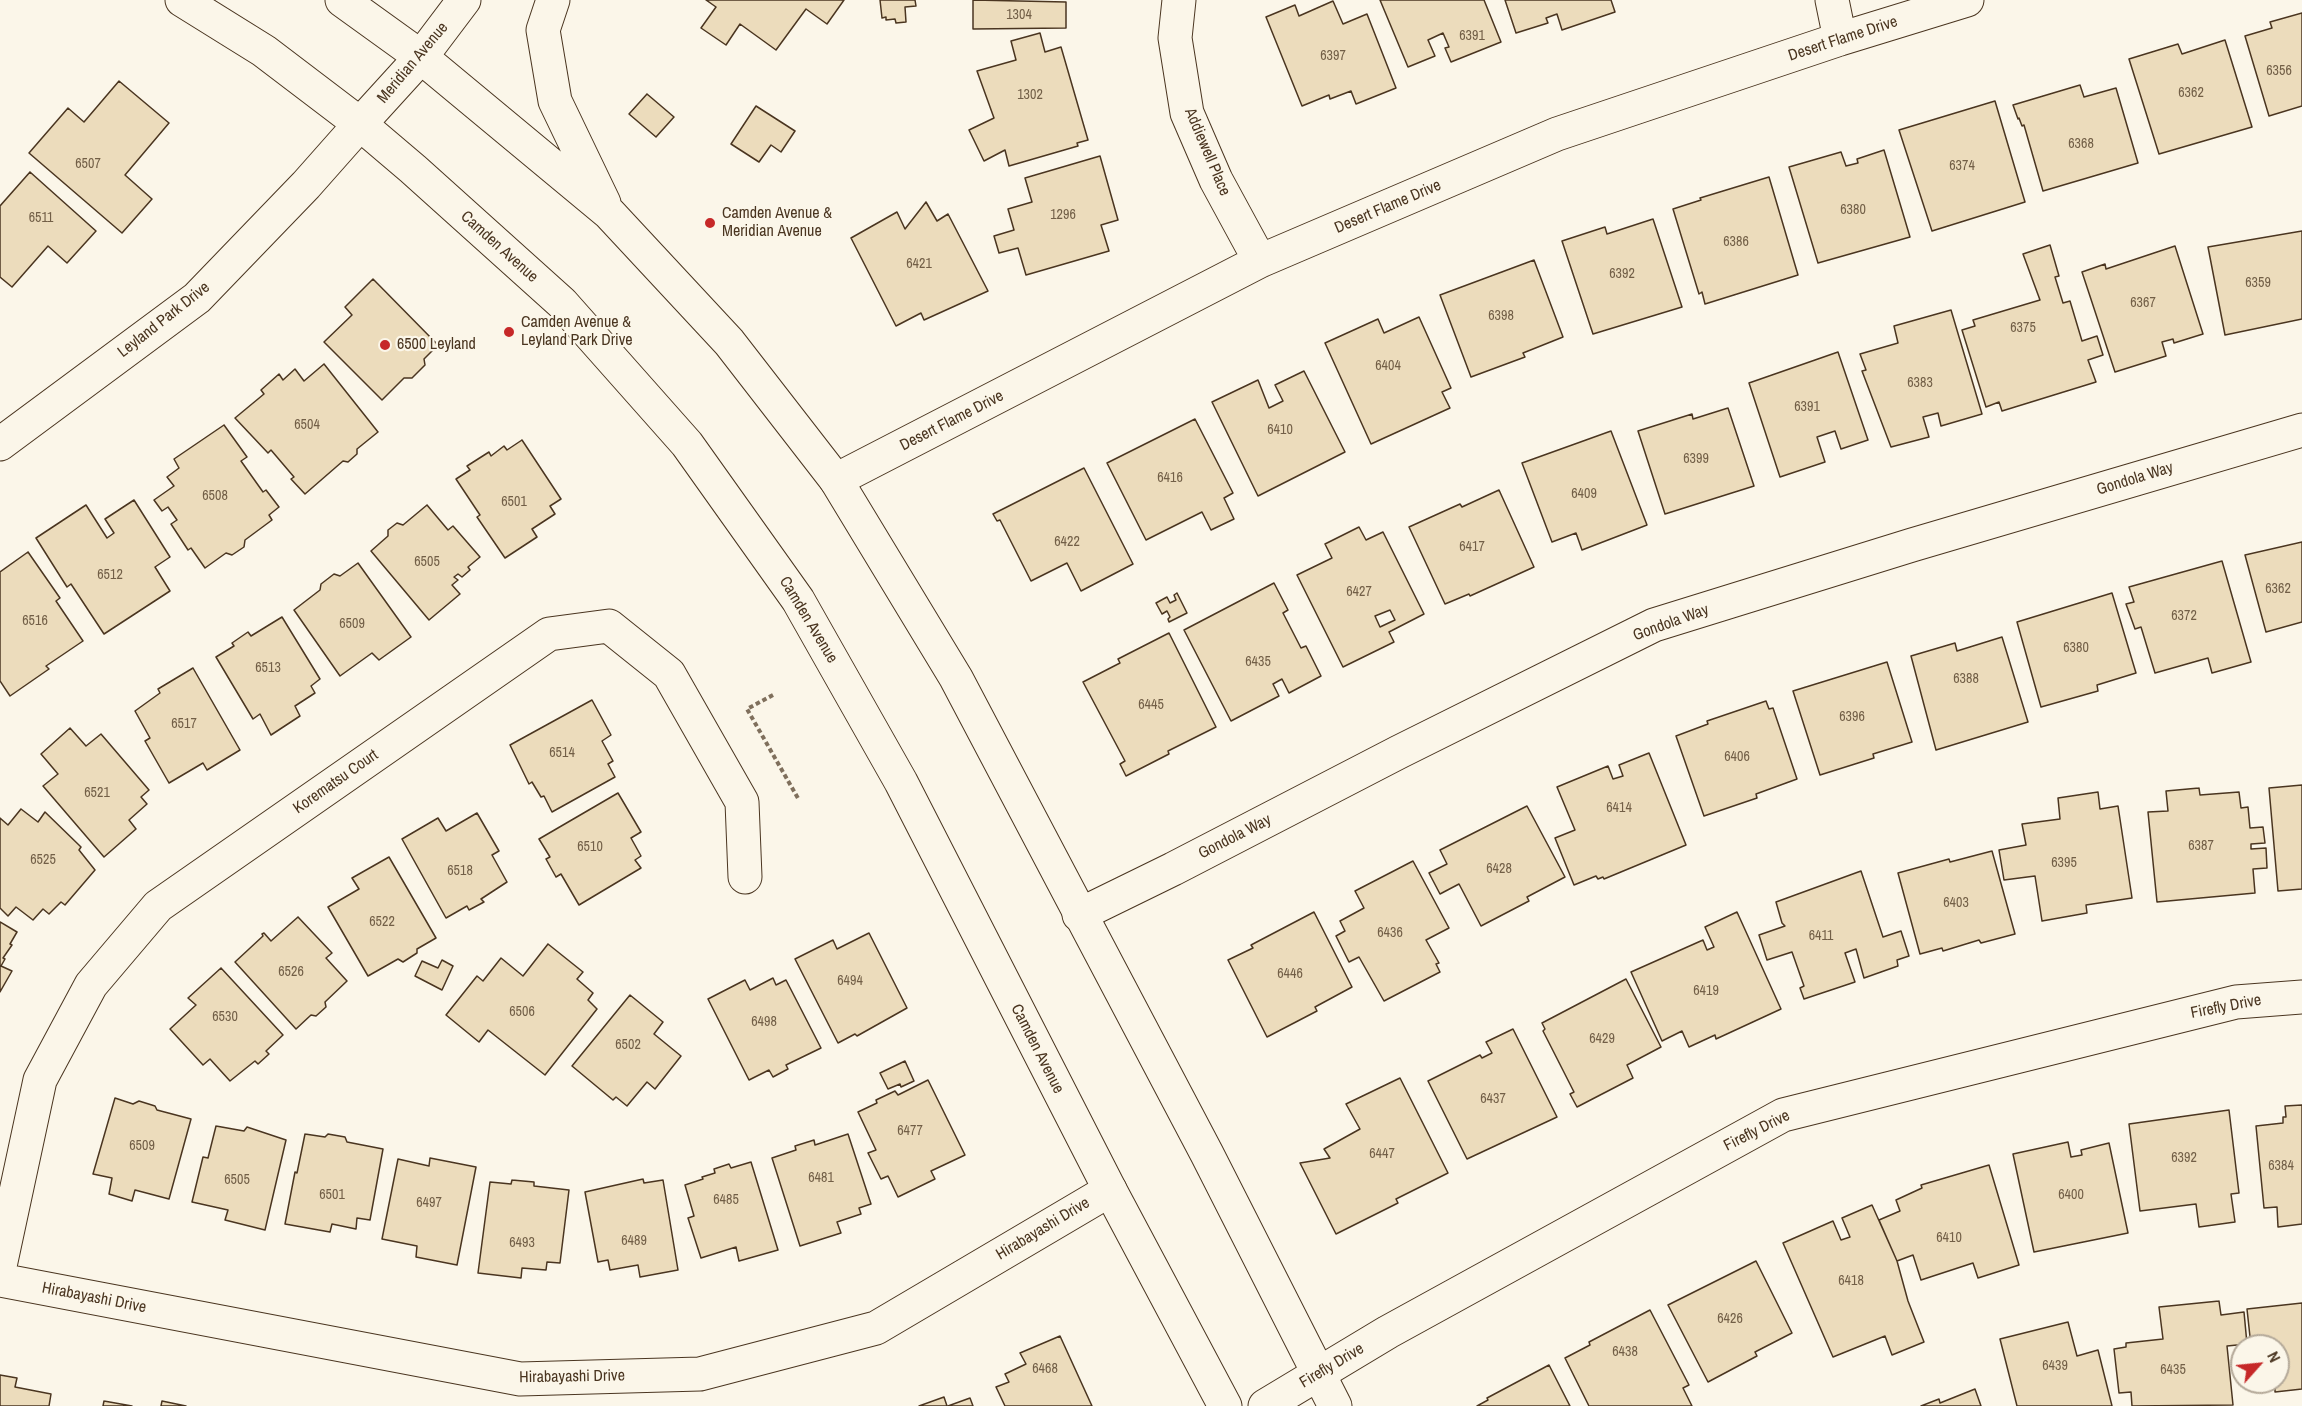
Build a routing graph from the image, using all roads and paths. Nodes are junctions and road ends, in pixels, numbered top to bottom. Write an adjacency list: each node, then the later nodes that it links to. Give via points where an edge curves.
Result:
1 (182, 0): 10 (street, Camden Avenue, via 264,51)
2 (342, 0): 9 (street)
3 (464, 0): 9 (street, Meridian Avenue)
4 (553, 0): 11 (street, via 543,30 555,101)
5 (1179, 0): 12 (street, Addiewell Place, via 1175,38 1188,113 1216,180)
6 (1832, 0): 8 (street)
7 (1967, 0): 8 (street, Desert Flame Drive)
8 (1840, 39): 12 (street, Desert Flame Drive, via 1557,134)
9 (421, 57): 10 (street, Meridian Avenue); 11 (street)
10 (360, 124): 14 (street, Leyland Park Drive, via 197,298); 21 (street, Camden Avenue, via 562,303 687,444 798,600 901,782)
11 (609, 213): 15 (street, via 729,342)
12 (1260, 261): 15 (street, Desert Flame Drive)
13 (2302, 430): 19 (street, Gondola Way, via 1654,625)
14 (0, 444)
15 (836, 480): 19 (street, via 956,678)
16 (773, 695): 17 (path, via 747,709)
17 (799, 800)
18 (746, 877): 22 (street, Korematsu Court, via 742,802 669,674 609,627 549,634 158,906 92,985 40,1080)
19 (1079, 915): 24 (street, via 1207,1154)
20 (2302, 996): 24 (street, Firefly Drive, via 2236,1002 1783,1115)
21 (1110, 1190): 23 (street, Hirabayashi Drive, via 876,1328 700,1374 520,1379); 25 (street, Camden Avenue)
22 (0, 1266)
23 (0, 1280)
24 (1318, 1374): 26 (street, Firefly Drive); 27 (street)
25 (1225, 1406)
26 (1265, 1406)
27 (1335, 1406)

